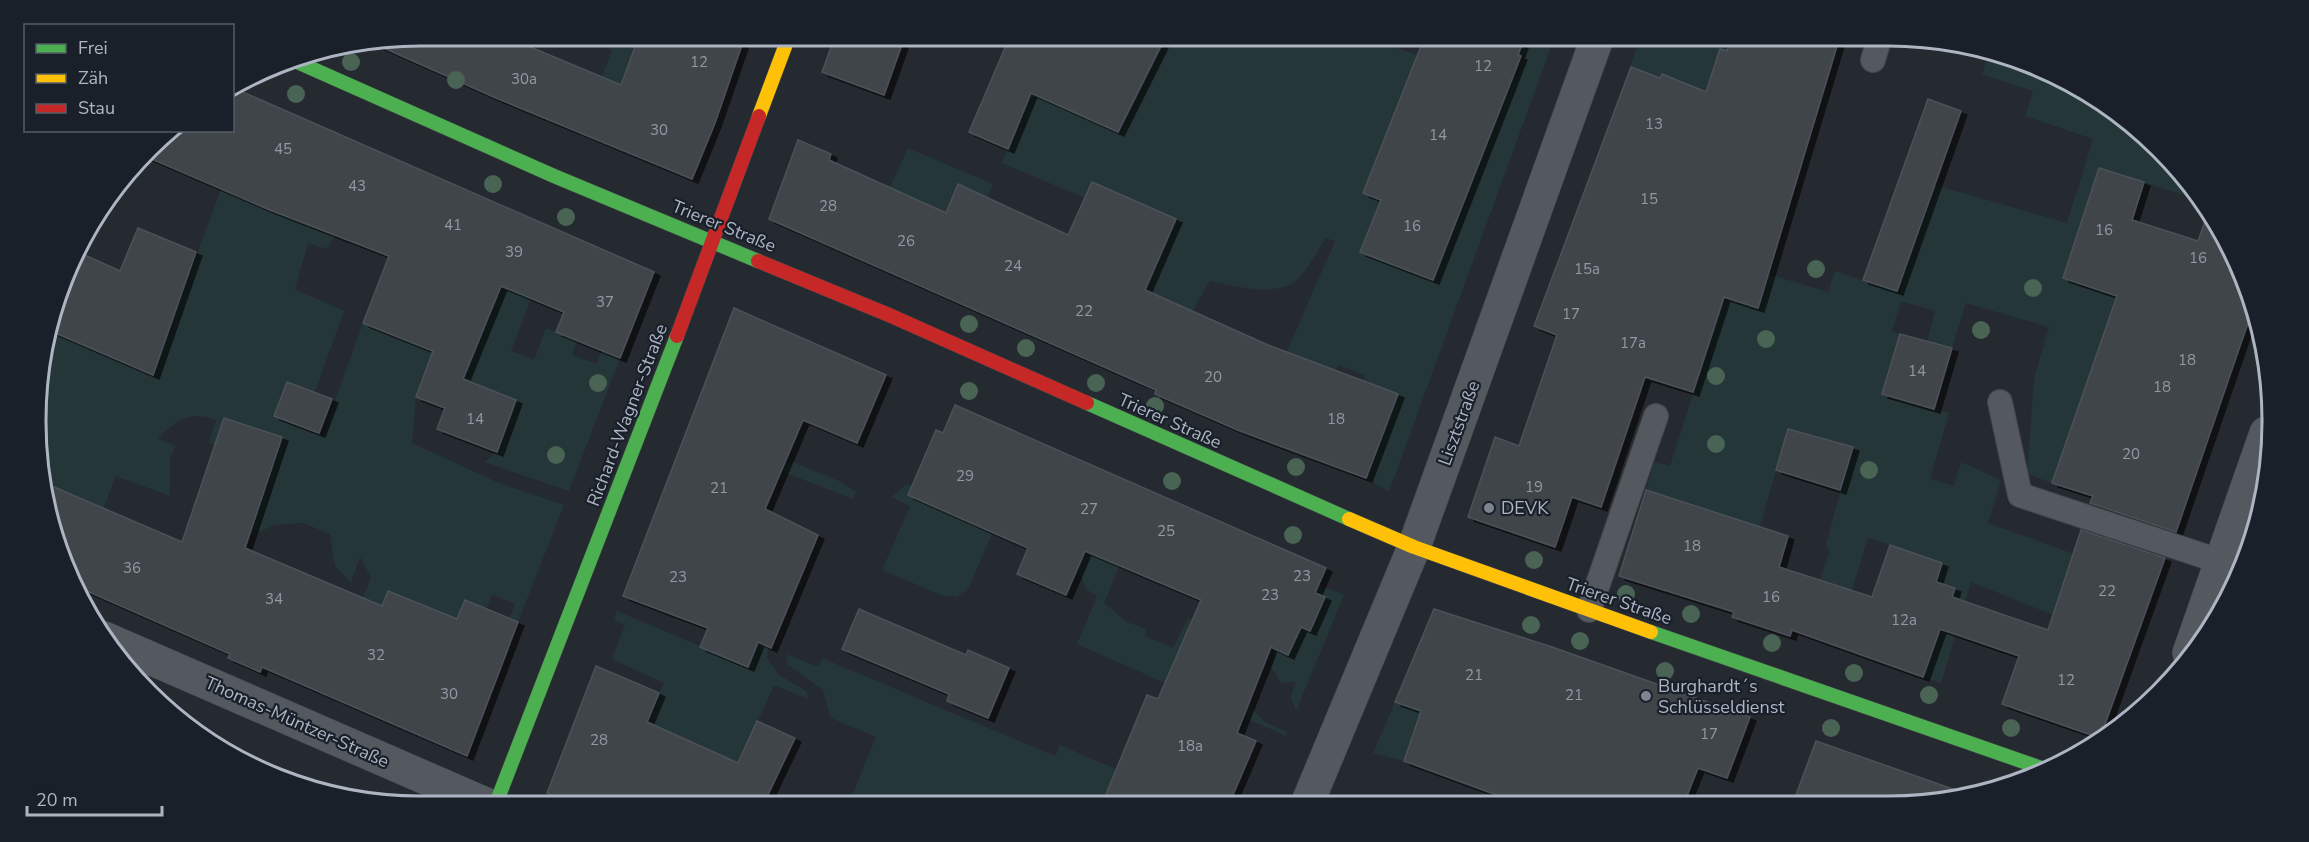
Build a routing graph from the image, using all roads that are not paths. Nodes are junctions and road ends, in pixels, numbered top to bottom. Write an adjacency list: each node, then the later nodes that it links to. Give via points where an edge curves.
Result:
1 (785, 46): 6 (street, Richard-Wagner-Straße)
2 (1594, 46): 10 (street, Lisztstraße)
3 (1877, 46): 4 (lane)
4 (1873, 60)
5 (304, 65): 6 (street, Trierer Straße, via 554,176)
6 (713, 241): 10 (street, Trierer Straße); 17 (street, Richard-Wagner-Straße)
7 (2000, 402): 11 (lane, via 2020,495)
8 (1656, 416): 12 (lane)
9 (2262, 445): 11 (street)
10 (1414, 547): 12 (street, Trierer Straße); 18 (street, Lisztstraße)
11 (2222, 562): 13 (street)
12 (1589, 610): 15 (street, Trierer Straße)
13 (2196, 633)
14 (122, 646): 16 (street, Thomas-Müntzer-Straße)
15 (2034, 766)
16 (467, 796)
17 (499, 796)
18 (1309, 796)

